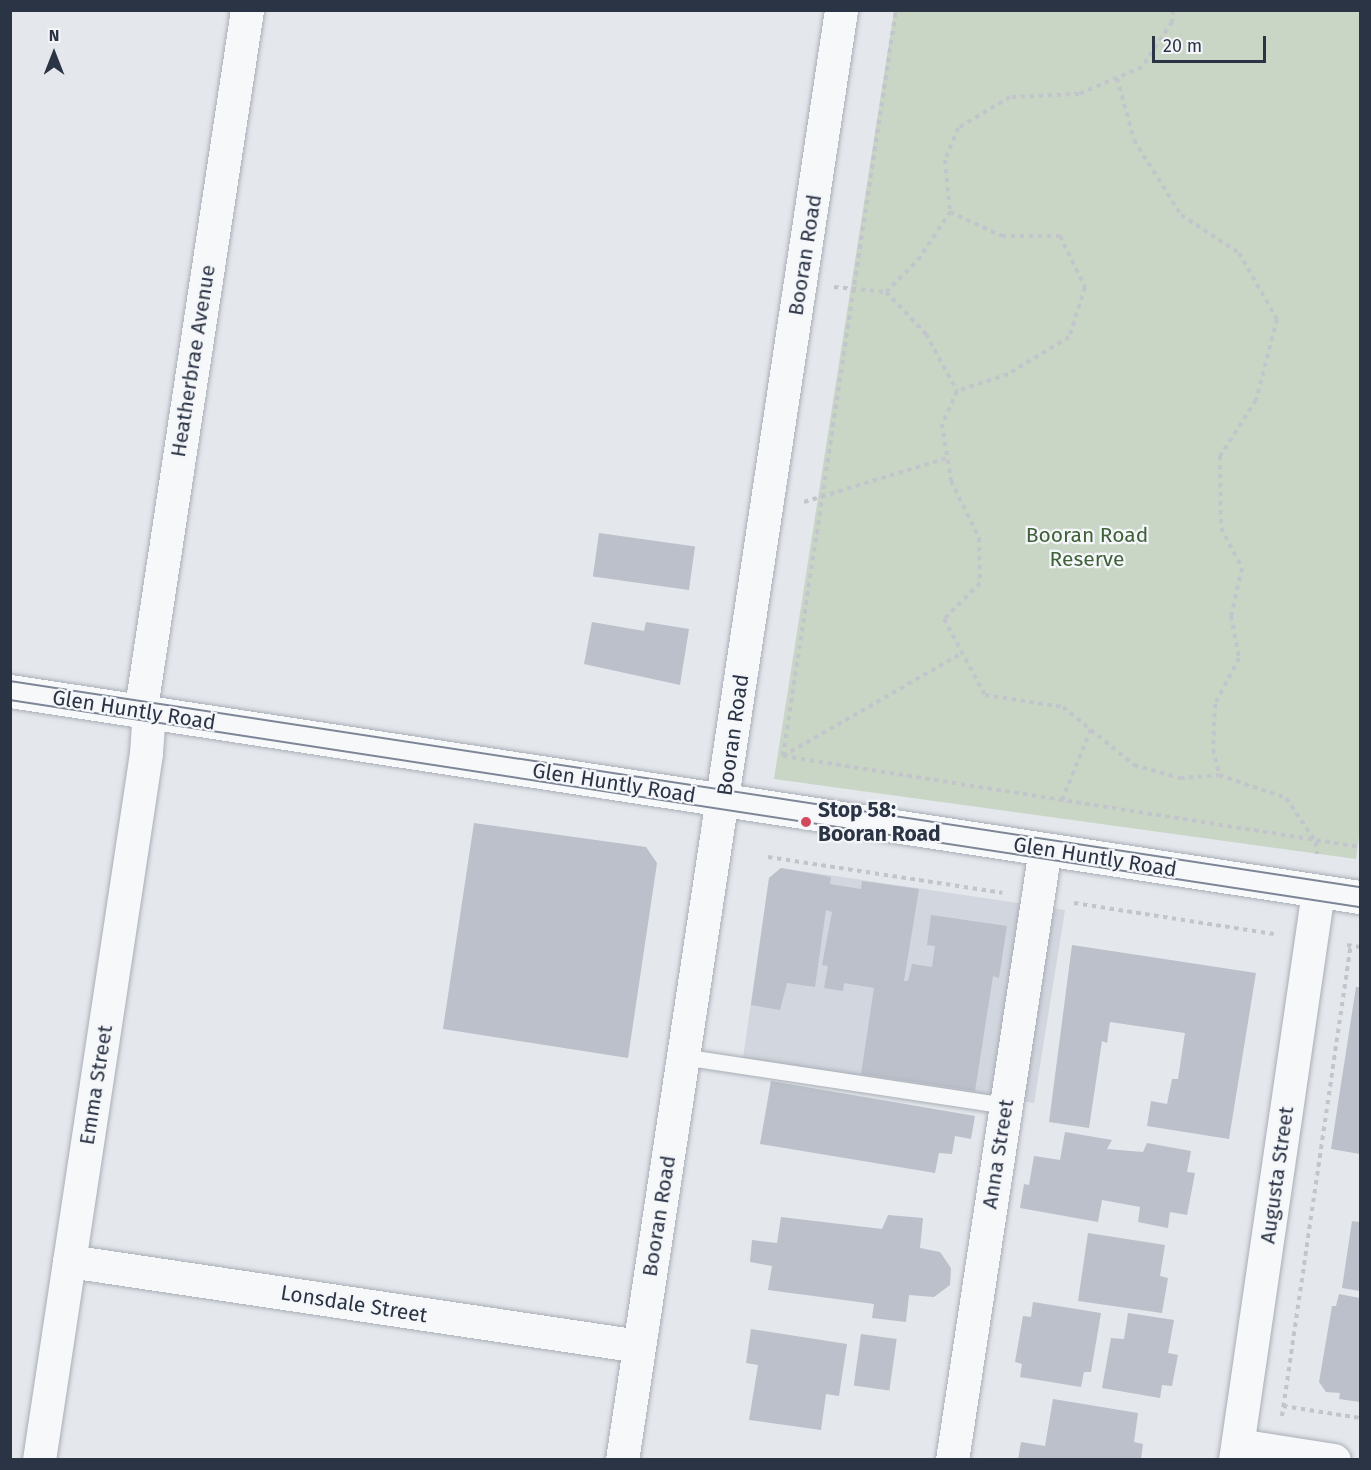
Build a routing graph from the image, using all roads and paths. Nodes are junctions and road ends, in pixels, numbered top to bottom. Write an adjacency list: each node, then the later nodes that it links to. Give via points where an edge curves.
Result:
1 (247, 10): 16 (street, Heatherbrae Avenue, via 142,701)
2 (842, 10): 7 (street, Booran Road)
3 (896, 10): 8 (path)
4 (1173, 10): 5 (path, via 1172,22 1142,67)
5 (1117, 78): 6 (path, via 1079,94 1010,97 958,128 945,160); 19 (path, via 1134,140 1181,215 1239,253 1277,319 1256,400 1220,456 1221,528 1242,568 1232,616 1239,658 1215,704 1213,749)
6 (950, 212): 9 (path, via 918,261); 10 (path, via 1002,236 1060,236 1085,286 1069,337 1008,374)
7 (800, 285): 8 (path); 13 (street, Booran Road)
8 (854, 289): 9 (path); 12 (path)
9 (886, 292): 10 (path, via 926,334)
10 (957, 392): 11 (path, via 942,424)
11 (947, 458): 12 (path); 14 (path, via 951,481 979,538 980,584 944,619)
12 (821, 496): 13 (path); 18 (path)
13 (766, 514): 20 (street, Booran Road)
14 (962, 653): 17 (path, via 985,695 1063,707); 18 (path)
15 (10, 691): 16 (street, Glen Huntly Road)
16 (145, 711): 20 (street, Glen Huntly Road); 30 (street, Emma Street, via 146,753)
17 (1091, 729): 19 (path, via 1134,765 1180,778); 21 (path)
18 (783, 756): 21 (path)
19 (1219, 775): 22 (path, via 1286,798)
20 (724, 800): 24 (street, Glen Huntly Road); 28 (street, Booran Road)
21 (1062, 800): 22 (path)
22 (1316, 842): 23 (path); 25 (path)
23 (1360, 847)
24 (1045, 849): 25 (street, Glen Huntly Road); 29 (street, Anna Street)
25 (1318, 891): 26 (street, Glen Huntly Road); 32 (street, Augusta Street)
26 (1360, 897)
27 (1351, 945): 33 (path)
28 (683, 1057): 29 (lane); 31 (street, Booran Road)
29 (1006, 1106): 39 (street, Anna Street)
30 (69, 1261): 31 (street, Lonsdale Street); 37 (street, Emma Street)
31 (639, 1346): 38 (street, Booran Road)
32 (1244, 1400): 33 (path); 36 (street, Augusta Street)
33 (1283, 1406): 34 (path); 35 (path)
34 (1360, 1418)
35 (1276, 1451): 36 (street); 40 (street)
36 (1236, 1452)
37 (39, 1460)
38 (622, 1460)
39 (952, 1460)
40 (1334, 1460)

